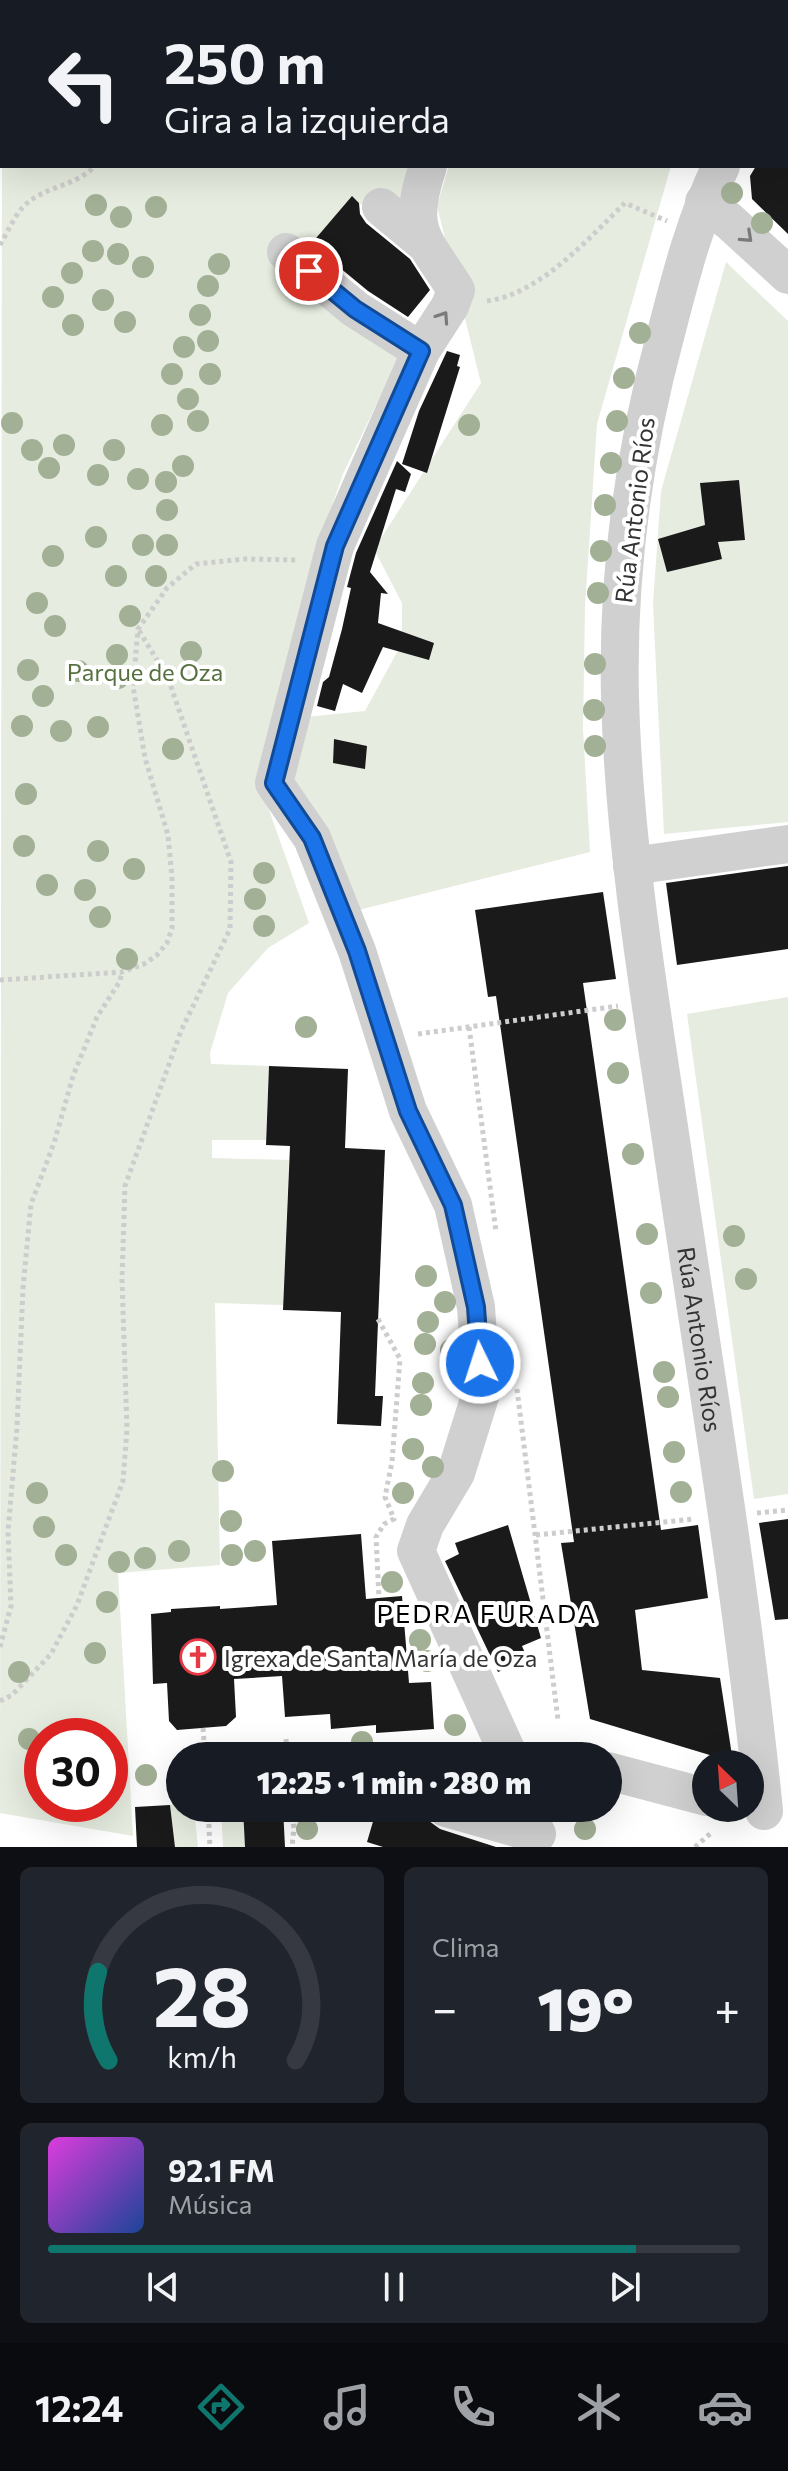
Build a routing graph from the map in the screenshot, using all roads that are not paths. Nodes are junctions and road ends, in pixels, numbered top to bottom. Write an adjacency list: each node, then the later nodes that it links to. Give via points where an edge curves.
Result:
1 (427, 168): 5 (street, via 417,218)
2 (720, 168): 3 (street, Rúa Antonio Ríos)
3 (704, 202): 7 (street, one-way to 7); 10 (street, Rúa Antonio Ríos, via 647,401 634,473 621,627)
4 (381, 207): 5 (street)
5 (422, 241): 8 (street, one-way to 5, via 456,290)
6 (286, 252): 8 (street, via 355,309)
7 (788, 275)
8 (421, 351): 11 (street, via 335,546 274,783 312,838 357,951 408,1111 453,1205 476,1307 482,1390 456,1473 416,1551)
9 (788, 844): 10 (street)
10 (632, 866): 14 (street, Rúa Antonio Ríos)
11 (503, 1742)
12 (622, 1777): 13 (street)
13 (692, 1808)
14 (767, 1812)
15 (503, 1822): 16 (street)
16 (536, 1830)

